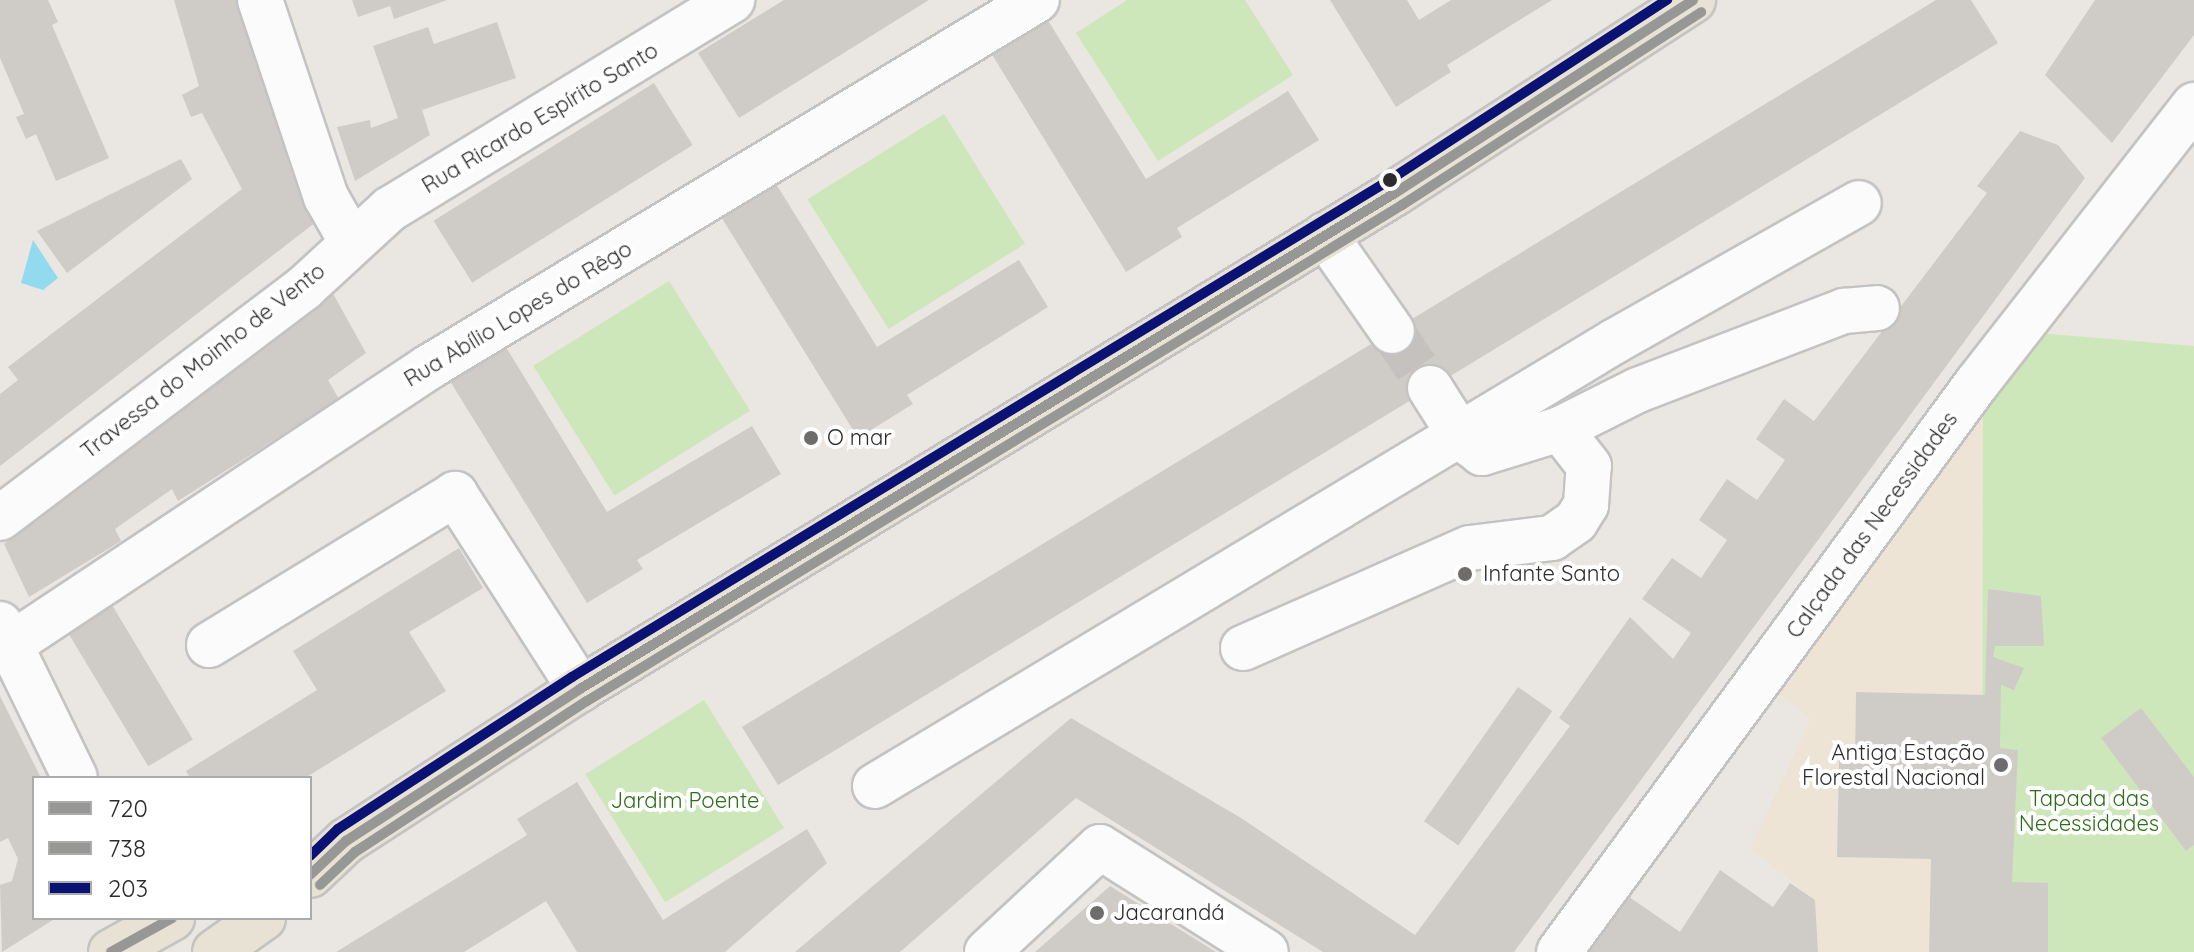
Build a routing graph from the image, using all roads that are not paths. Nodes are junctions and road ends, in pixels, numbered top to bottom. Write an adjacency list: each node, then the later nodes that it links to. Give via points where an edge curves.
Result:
1 (260, 0): 8 (street, via 326,197)
2 (732, 0): 8 (street, Rua Ricardo Espírito Santo, via 390,209)
3 (1037, 0): 15 (street, Rua Abílio Lopes do Rêgo, via 429,367)
4 (1693, 0): 7 (main road)
5 (2194, 105): 29 (street, Calçada das Necessidades, via 1977,383)
6 (1859, 203): 13 (street)
7 (1325, 235): 10 (street); 18 (main road)
8 (351, 241): 14 (street, Travessa do Moinho de Vento, via 304,288)
9 (1877, 308): 12 (street, via 1844,311 1694,368)
10 (1392, 331)
11 (1430, 388): 13 (street)
12 (1560, 429): 13 (street, via 1497,452 1482,453); 17 (street, via 1583,453 1590,484 1576,521 1552,538 1470,548)
13 (1461, 437): 20 (street)
14 (0, 518)
15 (5, 634): 19 (street)
16 (209, 645): 18 (street, via 455,494)
17 (1243, 648)
18 (580, 689): 21 (main road)
19 (74, 776)
20 (875, 786)
21 (328, 847): 22 (main road)
22 (312, 872)
23 (260, 920): 26 (main road)
24 (157, 930): 25 (main road)
25 (111, 952)
26 (215, 952)
27 (987, 952): 28 (street, via 1100,847)
28 (1266, 952)
29 (1559, 952)

